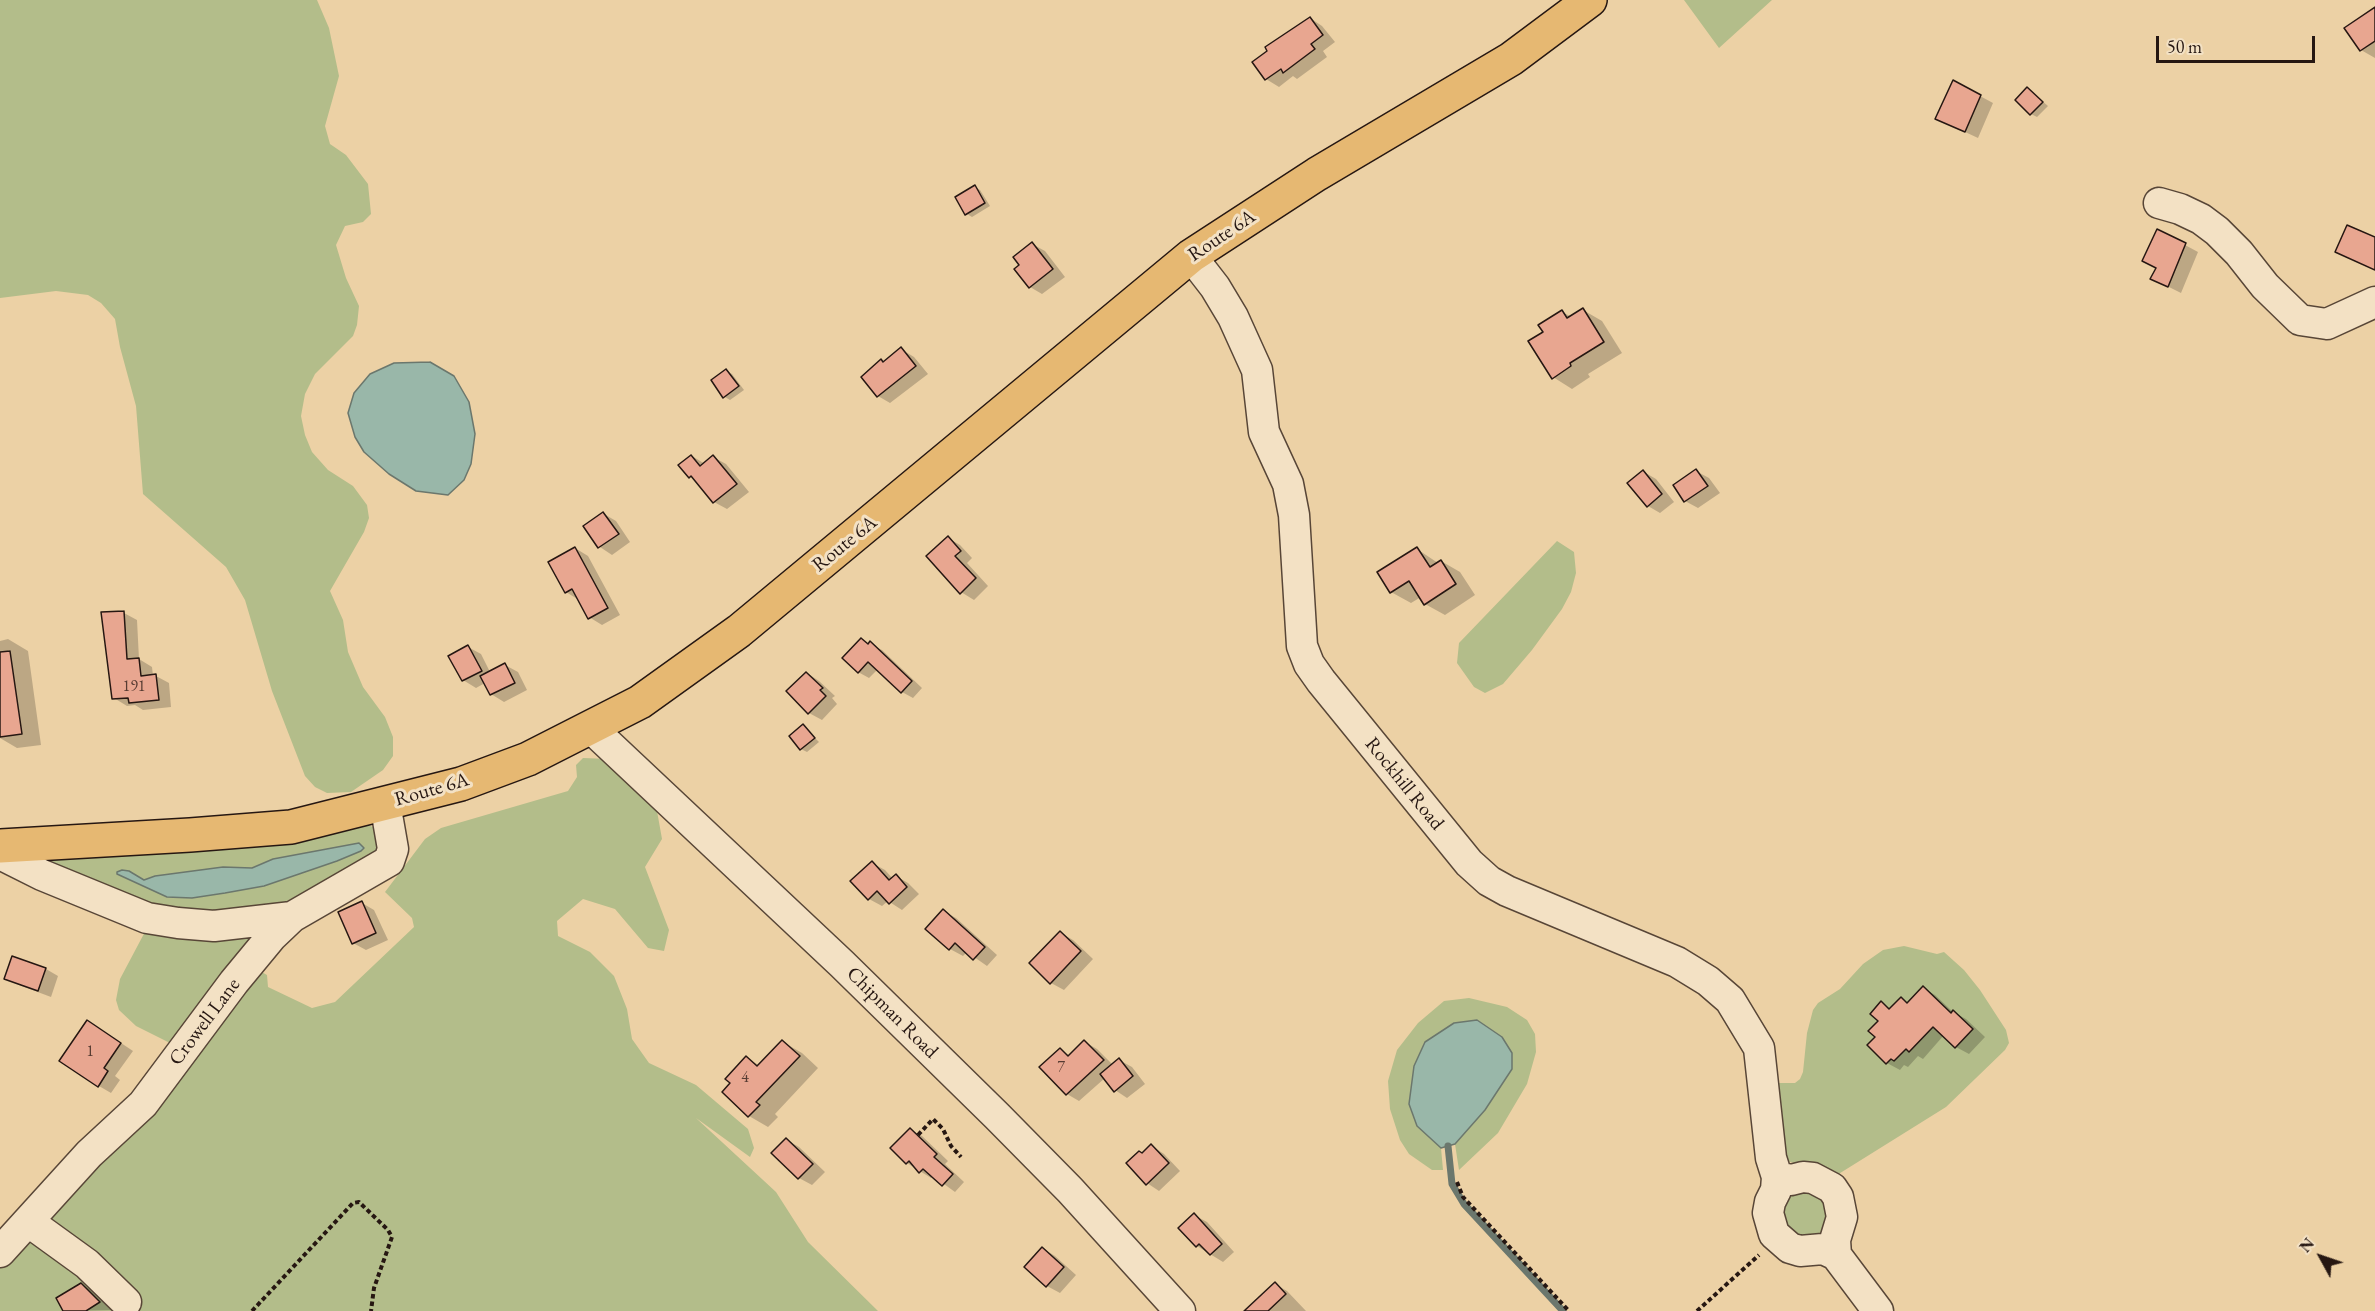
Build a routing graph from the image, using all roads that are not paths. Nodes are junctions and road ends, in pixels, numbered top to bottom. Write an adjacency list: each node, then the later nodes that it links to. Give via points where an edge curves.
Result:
1 (1590, 0): 3 (main road, Route 6A, via 1510,59 1317,174)
2 (2159, 203): 4 (street, via 2180,208 2217,231 2300,320 2327,324)
3 (1191, 256): 5 (main road, Route 6A, via 739,631 640,702); 10 (street, Rockhill Road, via 1233,317 1257,370 1264,432 1288,484 1294,515 1302,646 1309,664 1469,863 1489,881 1677,962 1730,1000 1759,1048 1771,1158)
4 (2375, 302)
5 (591, 728): 6 (main road, Route 6A, via 528,759 461,784); 15 (street, Chipman Road, via 989,1108)
6 (385, 803): 7 (main road, Route 6A, via 291,827); 9 (street, Crowell Lane, via 393,849 389,861)
7 (0, 846)
8 (0, 854): 9 (street, via 147,918 214,926)
9 (292, 917): 11 (street, Crowell Lane, via 234,982 143,1104 89,1154)
10 (1777, 1177): 13 (street, via 1813,1178 1832,1188 1842,1216 1835,1240); 13 (street, Rockhill Road, via 1768,1213 1769,1224 1778,1238 1800,1251 1823,1249)
11 (29, 1221): 12 (street, Crowell Lane); 14 (street, via 87,1264)
12 (0, 1252)
13 (1836, 1255): 16 (street)
14 (126, 1302)
15 (1180, 1311)
16 (1878, 1311)

